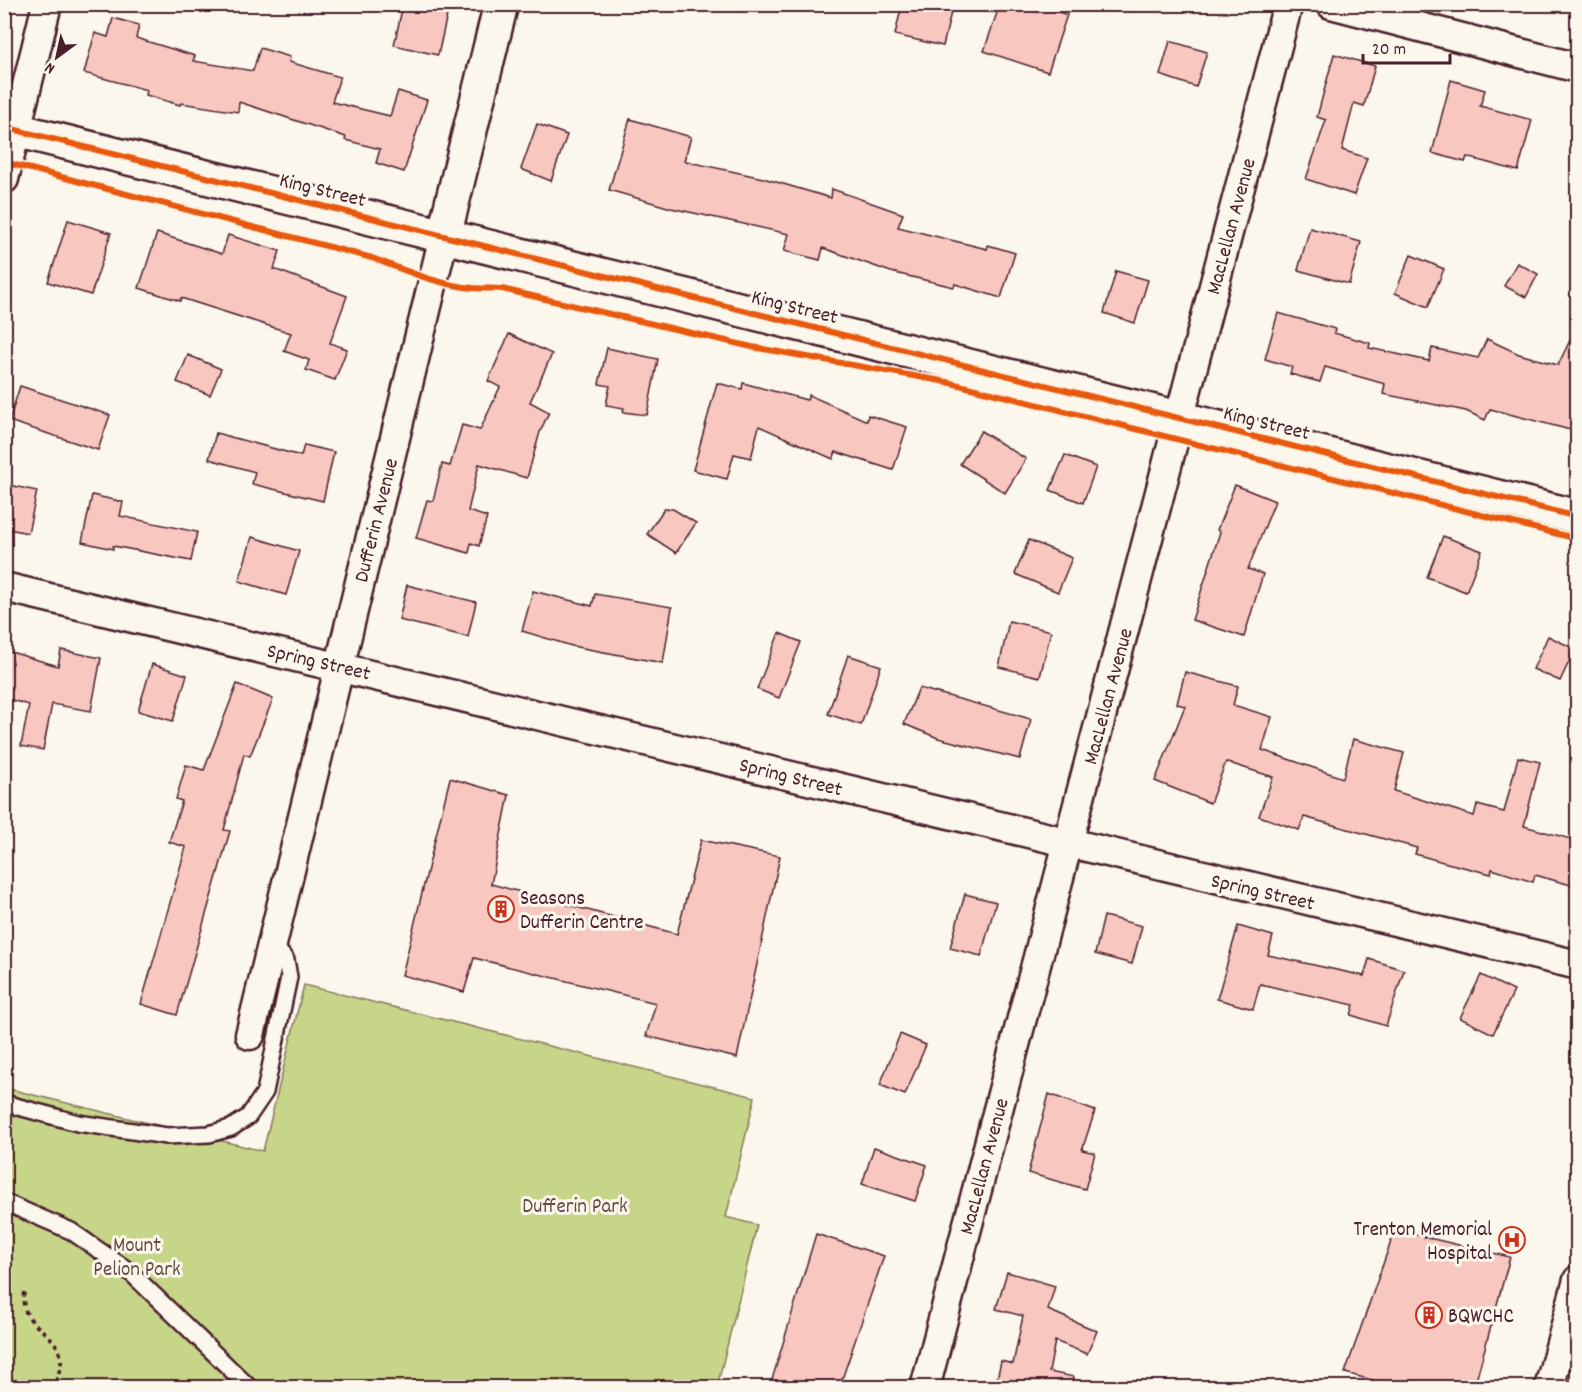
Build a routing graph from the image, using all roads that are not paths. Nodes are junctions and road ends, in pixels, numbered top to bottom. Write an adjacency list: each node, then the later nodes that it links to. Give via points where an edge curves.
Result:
1 (47, 4): 6 (street)
2 (501, 4): 8 (street, Dufferin Avenue)
3 (1288, 4): 9 (street, MacLellan Avenue)
4 (1331, 4): 5 (street)
5 (1578, 68)
6 (11, 128): 7 (street); 8 (street, King Street)
7 (4, 179)
8 (444, 236): 9 (street, King Street); 12 (street, Dufferin Avenue)
9 (1180, 417): 10 (street, King Street); 13 (street, MacLellan Avenue)
10 (1578, 517)
11 (4, 586): 12 (street, Spring Street)
12 (339, 666): 13 (street, Spring Street); 14 (street, Dufferin Avenue)
13 (1068, 844): 15 (street, Spring Street); 21 (street, MacLellan Avenue)
14 (272, 943): 16 (street, Dufferin Avenue); 17 (lane, via 286,960 289,977 265,1092 248,1117 231,1128 209,1134 167,1136 78,1123)
15 (1578, 965)
16 (250, 1035)
17 (4, 1103)
18 (4, 1202): 20 (lane, via 71,1231 129,1271)
19 (1578, 1280): 22 (street)
20 (250, 1388)
21 (925, 1388)
22 (1549, 1388)

